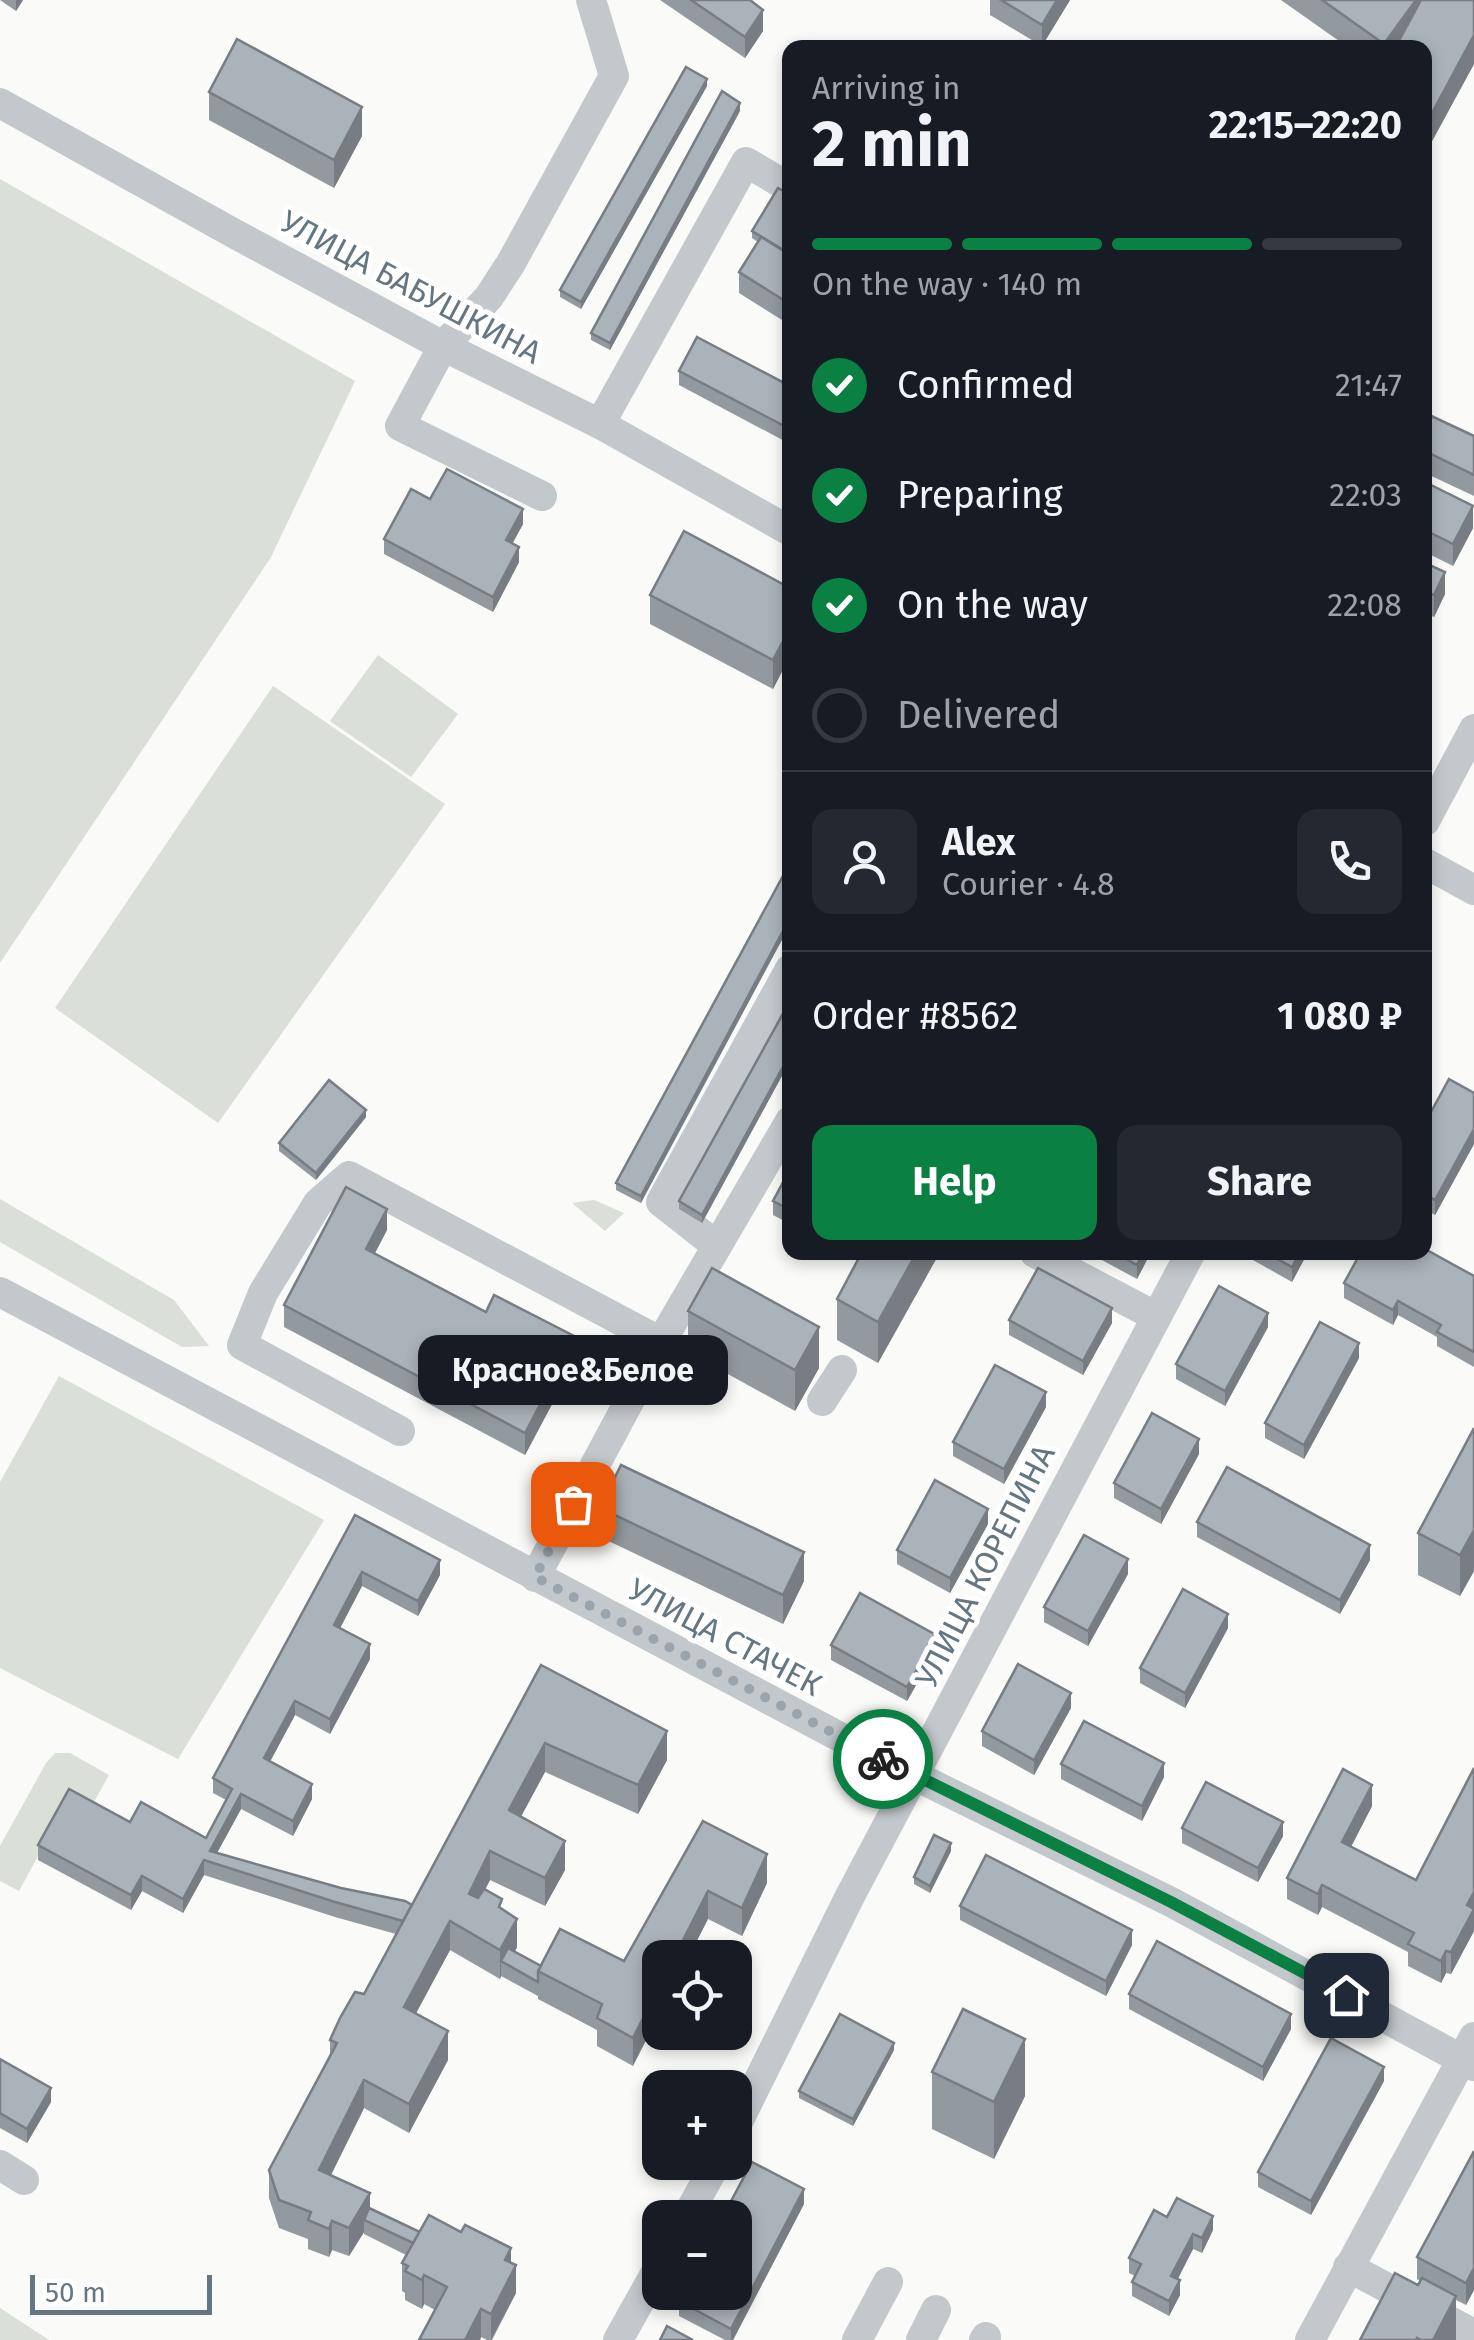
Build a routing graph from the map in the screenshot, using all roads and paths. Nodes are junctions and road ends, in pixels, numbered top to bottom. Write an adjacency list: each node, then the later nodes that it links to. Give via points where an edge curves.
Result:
1 (590, 0): 4 (street, via 614,76 512,264)
2 (0, 103): 4 (street, УЛИЦА БАБУШКИНА)
3 (782, 183): 5 (street, via 746,162)
4 (443, 346): 5 (street, УЛИЦА БАБУШКИНА); 6 (street, via 400,426)
5 (600, 424): 7 (street, УЛИЦА БАБУШКИНА)
6 (542, 496)
7 (782, 526)
8 (1474, 729): 9 (street)
9 (1432, 808)
10 (1432, 868): 11 (street)
11 (1474, 890)
12 (782, 983): 14 (street, via 660,1202)
13 (782, 1136): 14 (street)
14 (717, 1246): 19 (street)
15 (1049, 1260): 18 (street)
16 (1186, 1260): 18 (street, УЛИЦА КОРЕПИНА)
17 (0, 1292): 23 (street, УЛИЦА СТАЧЕК)
18 (1154, 1316): 24 (street, УЛИЦА КОРЕПИНА)
19 (661, 1342): 22 (street, via 349,1176 318,1204 263,1293 242,1345); 23 (street)
20 (842, 1370): 21 (street)
21 (822, 1401)
22 (400, 1431)
23 (535, 1577): 24 (street, УЛИЦА СТАЧЕК)
24 (916, 1775): 25 (street, УЛИЦА СТАЧЕК); 26 (street, УЛИЦА КОРЕПИНА)
25 (1470, 2054): 27 (street)
26 (752, 2094)
27 (1348, 2267): 31 (street); 35 (street)
28 (888, 2282): 33 (street)
29 (642, 2297): 32 (street)
30 (936, 2310): 34 (street)
31 (1474, 2334)
32 (618, 2340)
33 (857, 2340)
34 (921, 2340)
35 (1310, 2340)

